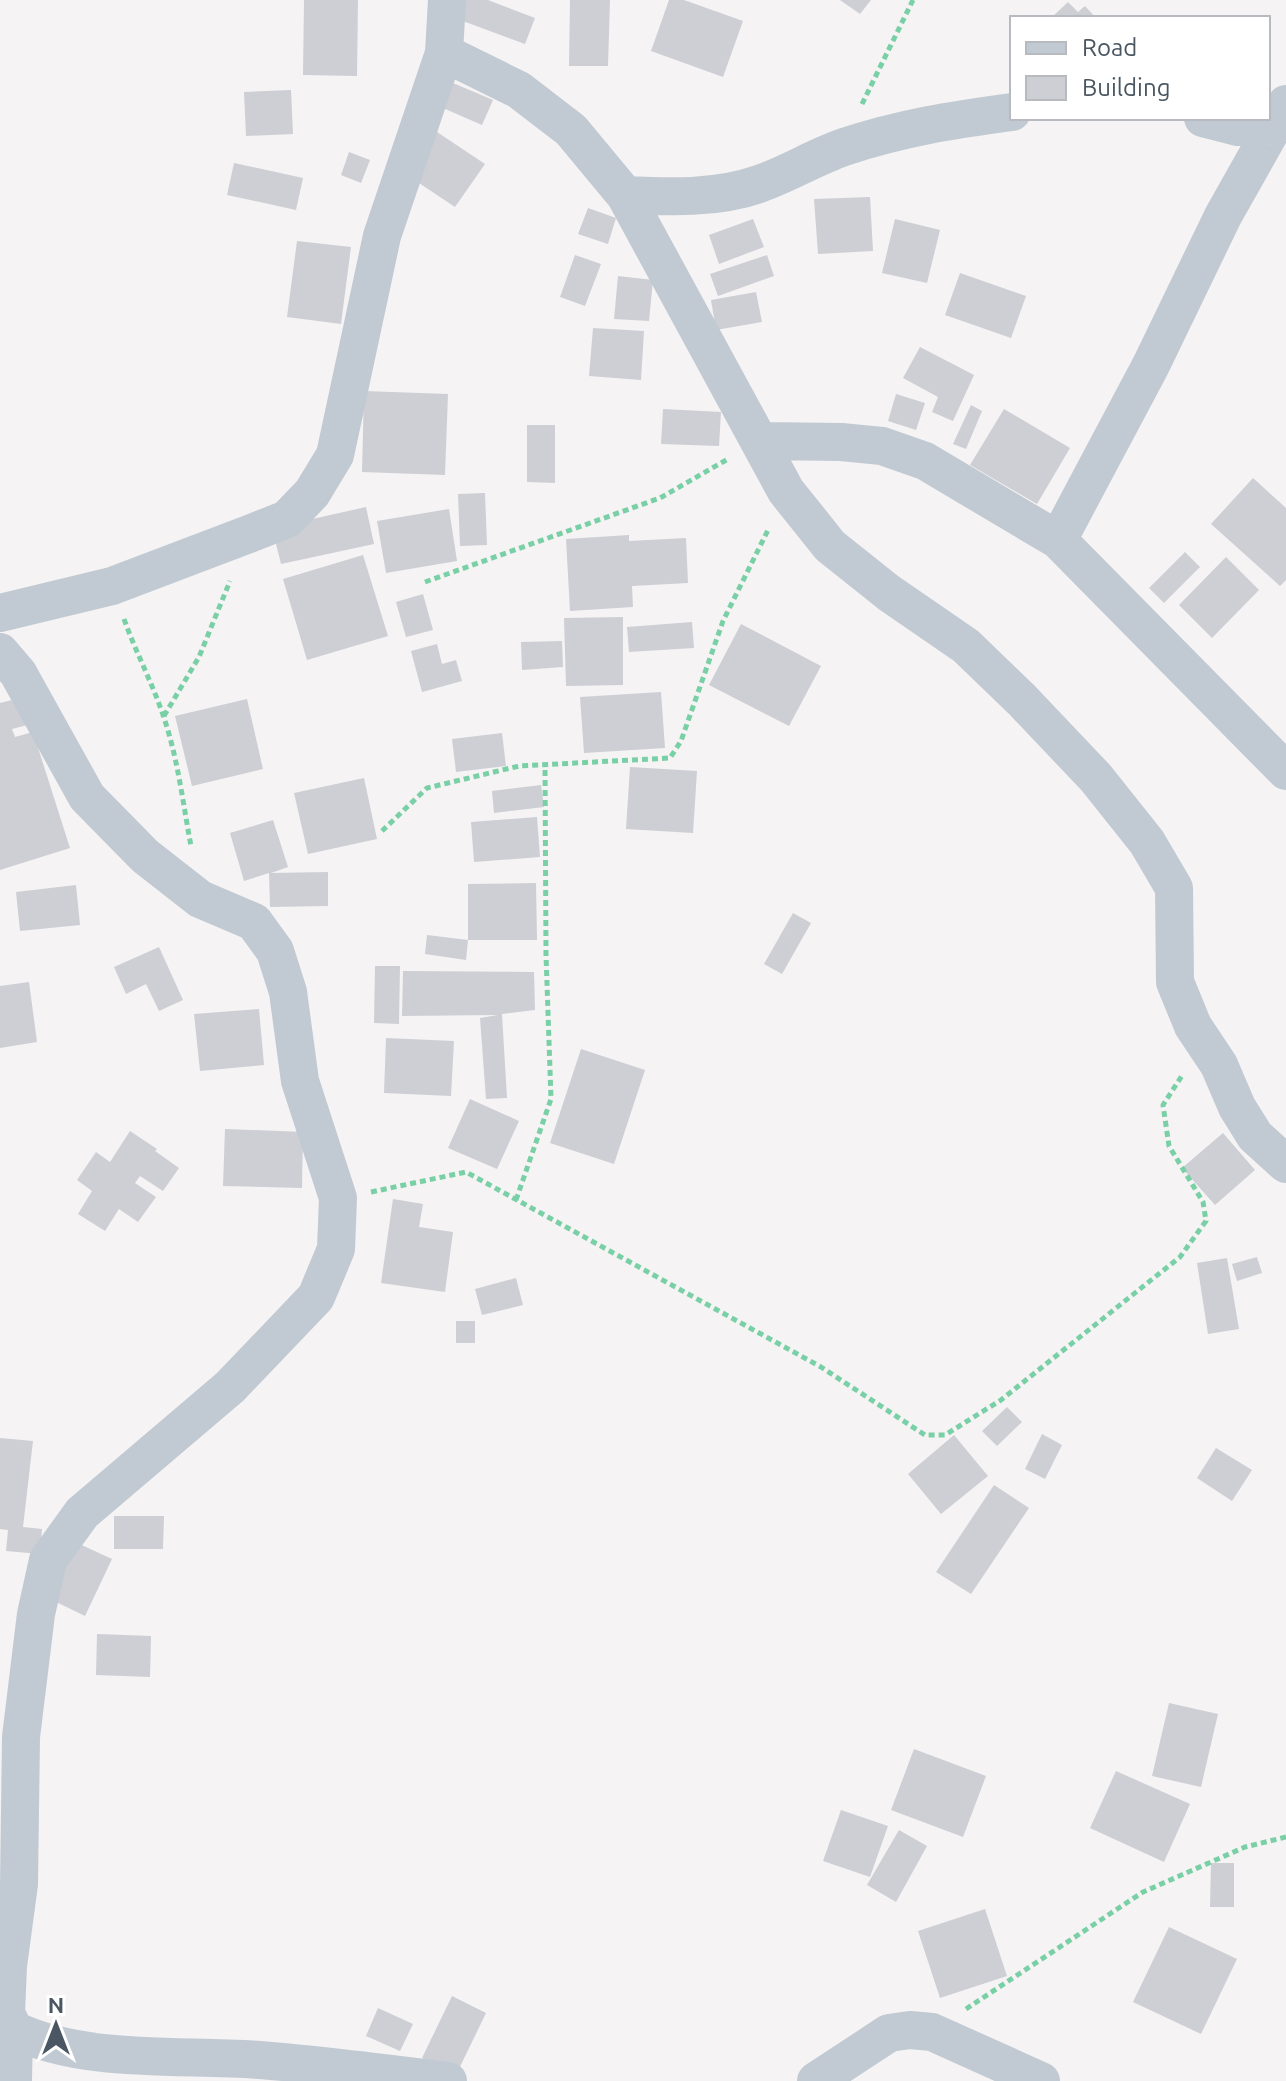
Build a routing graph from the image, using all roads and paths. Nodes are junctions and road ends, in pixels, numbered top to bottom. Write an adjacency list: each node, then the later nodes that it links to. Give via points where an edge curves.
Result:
1 (447, 0): 3 (street)
2 (913, 0): 8 (path)
3 (444, 53): 9 (street, via 519,90 571,130); 12 (street, via 382,236 335,455 312,493 287,519)
4 (1010, 112): 8 (street, via 922,124)
5 (1281, 114): 13 (street, via 1223,216)
6 (1211, 120): 7 (street, via 1238,127)
7 (1261, 120)
8 (841, 148): 9 (street, via 755,186 668,197)
9 (625, 195): 10 (street)
10 (760, 441): 11 (street); 13 (street, via 882,446 925,461); 14 (path, via 660,498)
11 (786, 491): 19 (path, via 723,621 681,741 670,758); 23 (street, via 830,546 966,646 1022,700 1096,778 1147,842 1174,888 1175,982)
12 (249, 534): 15 (street); 18 (path, via 199,657)
13 (1058, 540): 20 (street)
14 (425, 582)
15 (112, 586): 16 (street); 18 (path)
16 (0, 613)
17 (0, 652): 22 (street, via 18,673 87,797 145,856)
18 (164, 717): 22 (path)
19 (545, 765): 21 (path, via 427,788); 26 (path, via 551,1099)
20 (1286, 771)
21 (382, 831)
22 (200, 899): 25 (street, via 254,922 275,951 288,992 300,1081)
23 (1193, 1026): 24 (street, via 1255,1136); 26 (path, via 1186,1070 1163,1105 1169,1146 1203,1202 1206,1221 1180,1257 1001,1400 945,1435 925,1435 821,1367)
24 (1286, 1164)
25 (338, 1198): 26 (path, via 466,1172); 27 (street, via 336,1249 316,1297 230,1387 82,1513 48,1560)
26 (516, 1200)
27 (10, 1737): 29 (street, via 19,1884)
28 (1286, 1837): 30 (path, via 1245,1847 1143,1892)
29 (7, 2018): 31 (street); 32 (street, via 40,2042 75,2050 260,2060)
30 (932, 2032): 33 (street, via 889,2033); 34 (street)
31 (13, 2081)
32 (448, 2081)
33 (816, 2081)
34 (1041, 2081)

